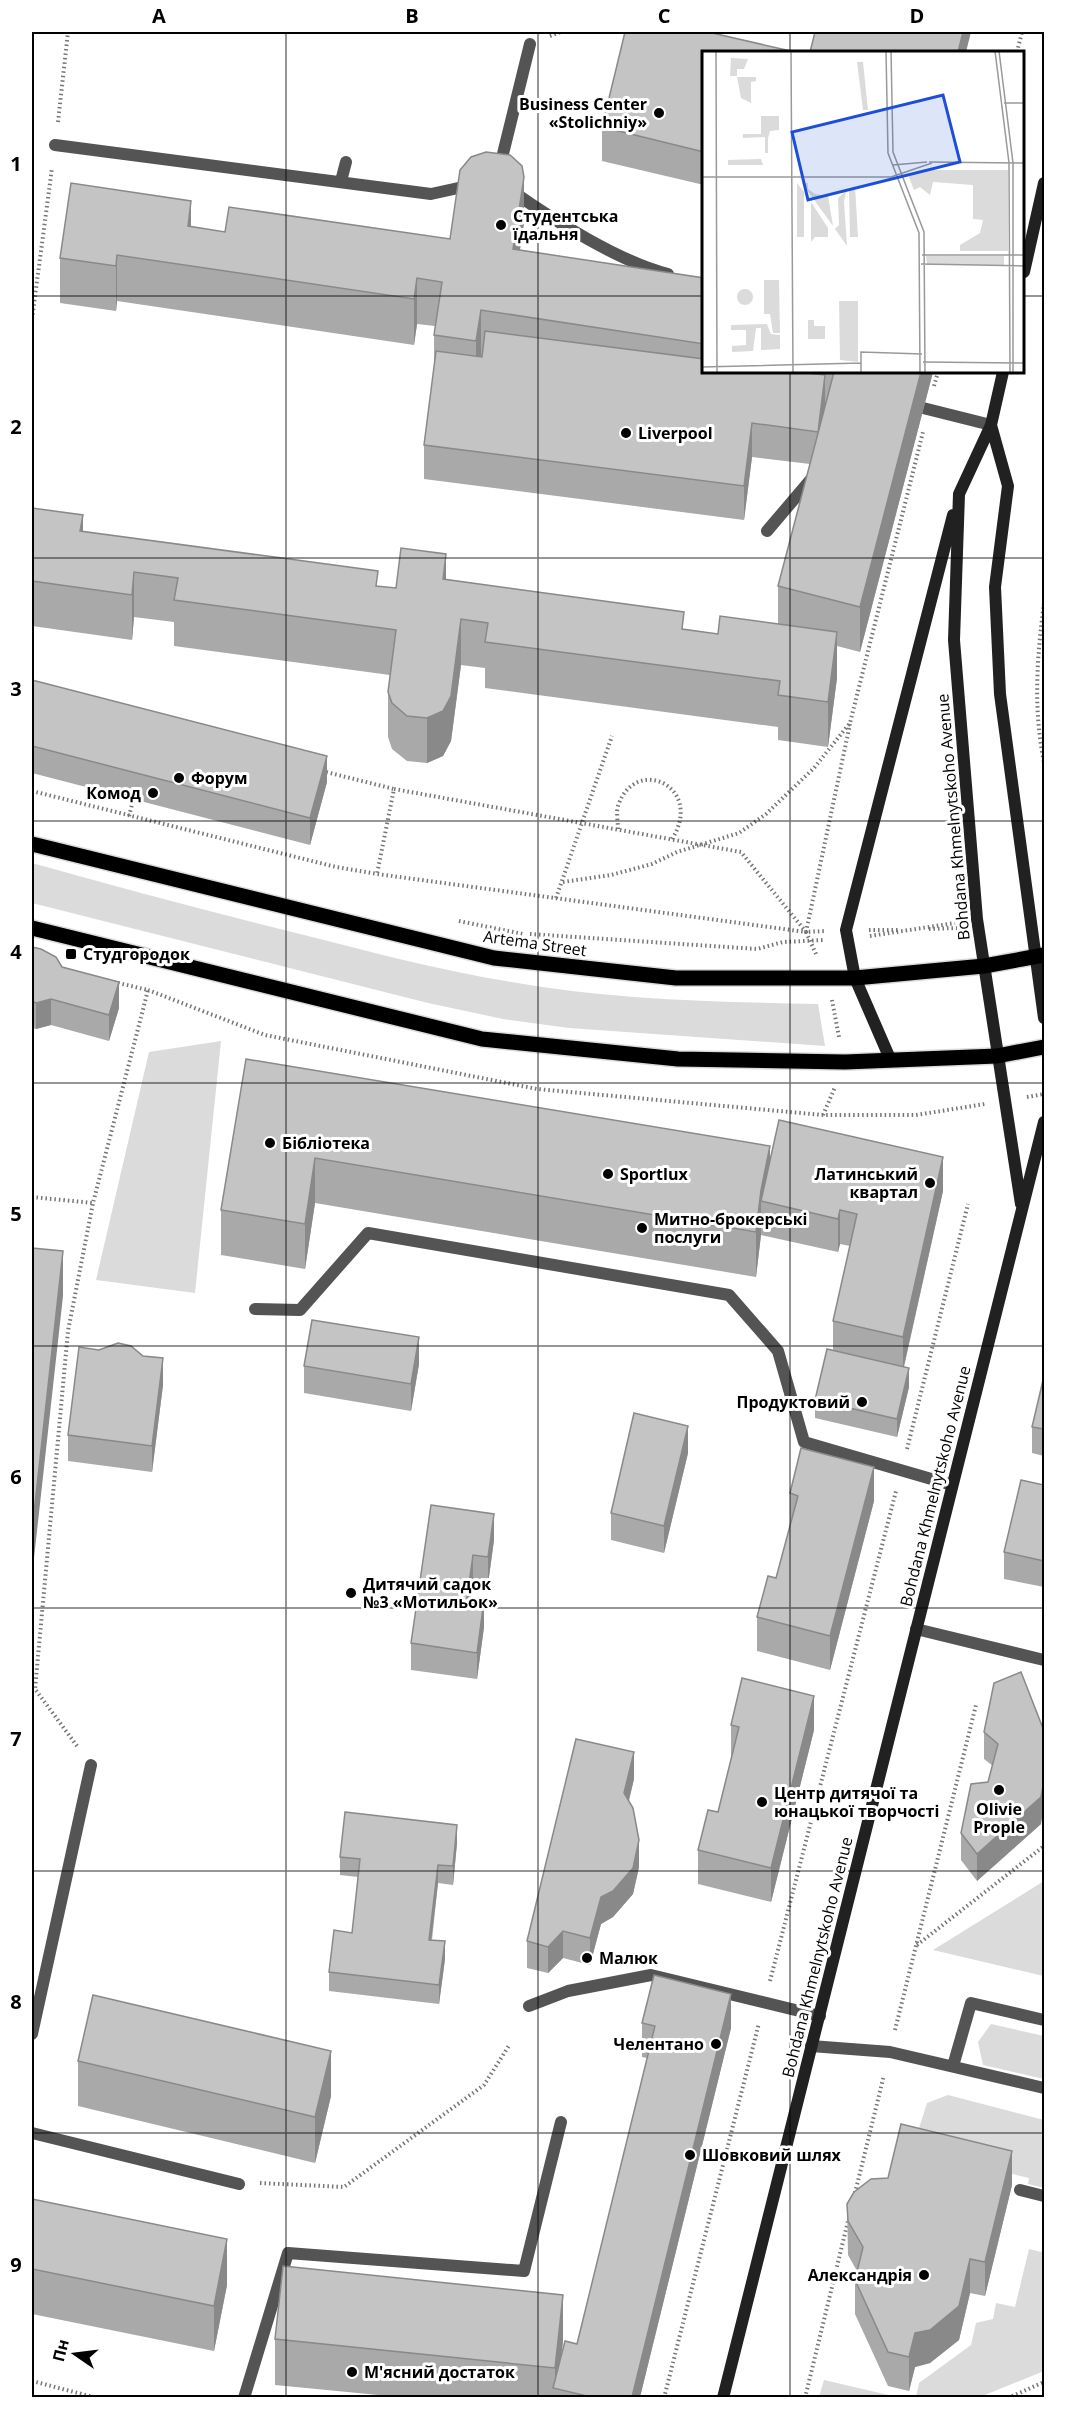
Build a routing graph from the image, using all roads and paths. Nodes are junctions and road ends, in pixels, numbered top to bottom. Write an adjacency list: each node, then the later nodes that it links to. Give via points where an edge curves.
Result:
1 (68, 32): 5 (path)
2 (1023, 32): 4 (path)
3 (530, 44): 11 (lane, via 497,180 547,216 648,269)
4 (1017, 51)
5 (55, 145): 7 (lane); 12 (path)
6 (346, 162): 7 (lane)
7 (341, 181): 8 (lane, via 431,194)
8 (486, 182)
9 (1044, 183): 10 (main road)
10 (1025, 264)
11 (681, 277)
12 (32, 319)
13 (937, 374): 15 (path)
14 (1003, 374): 16 (main road, Bohdana Khmelnytskoho Avenue)
15 (926, 409): 16 (lane); 21 (path)
16 (991, 425): 18 (main road, Bohdana Khmelnytskoho Avenue); 44 (main road, Bohdana Khmelnytskoho Avenue, via 1008,486 995,586 1000,694)
17 (820, 466): 19 (lane)
18 (959, 494): 38 (main road, Bohdana Khmelnytskoho Avenue, via 954,640); 42 (main road)
19 (767, 531)
20 (1044, 603): 23 (path, via 1036,659)
21 (850, 723): 33 (path, via 814,768 766,814 739,833); 41 (path)
22 (612, 736): 29 (path)
23 (1044, 762)
24 (313, 769): 25 (path)
25 (394, 789): 29 (path); 34 (path)
26 (32, 791): 28 (path)
27 (135, 792): 28 (path)
28 (129, 816): 34 (path)
29 (582, 824): 30 (path); 35 (path)
30 (618, 829): 31 (path); 31 (path, via 617,807 628,787 647,779 660,780 672,790 682,811 681,825)
31 (672, 839): 33 (path)
32 (32, 844): 46 (main road, Artema Street, via 494,958 676,978)
33 (702, 844): 35 (path, via 632,870); 41 (path, via 741,852)
34 (376, 874): 36 (path)
35 (563, 882): 36 (path)
36 (556, 898): 41 (path)
37 (454, 920): 43 (path, via 524,934 757,949 783,942)
38 (978, 923): 40 (path); 40 (path); 45 (main road, Bohdana Khmelnytskoho Avenue)
39 (32, 928): 54 (main road, via 482,1039 678,1059)
40 (915, 929): 42 (path); 42 (path)
41 (806, 932): 42 (path); 43 (path)
42 (847, 934): 43 (path); 47 (main road)
43 (810, 941): 46 (path)
44 (1040, 956): 45 (main road, Artema Street); 50 (main road, Bohdana Khmelnytskoho Avenue)
45 (984, 966): 47 (main road, Artema Street); 52 (main road, Bohdana Khmelnytskoho Avenue)
46 (827, 978): 47 (main road, Artema Street); 54 (path)
47 (855, 978): 53 (main road)
48 (106, 980): 49 (path)
49 (148, 990): 57 (path, via 265,1035 537,1089); 60 (path)
50 (1044, 1018)
51 (1044, 1047): 52 (main road)
52 (997, 1056): 53 (main road); 56 (main road, Bohdana Khmelnytskoho Avenue)
53 (891, 1060): 54 (main road)
54 (845, 1062): 57 (path)
55 (1044, 1095): 56 (path)
56 (1005, 1101): 57 (path, via 916,1115); 62 (main road, Bohdana Khmelnytskoho Avenue)
57 (824, 1115)
58 (1044, 1122): 62 (main road, Bohdana Khmelnytskoho Avenue)
59 (32, 1197): 60 (path)
60 (93, 1203): 68 (path, via 68,1331 36,1689)
61 (968, 1204): 64 (path)
62 (1022, 1210): 65 (main road, Bohdana Khmelnytskoho Avenue)
63 (255, 1309): 64 (lane, via 300,1310 368,1233 729,1295 778,1351 804,1442)
64 (902, 1470): 65 (lane); 71 (path)
65 (952, 1485): 66 (main road, Bohdana Khmelnytskoho Avenue)
66 (916, 1629): 67 (lane); 73 (main road, Bohdana Khmelnytskoho Avenue)
67 (1044, 1660)
68 (92, 1765): 75 (lane)
69 (1044, 1846): 70 (path)
70 (916, 1946)
71 (764, 2002): 72 (lane, via 651,1975 568,1991); 73 (lane); 89 (path)
72 (529, 2006)
73 (820, 2016): 77 (main road, Bohdana Khmelnytskoho Avenue)
74 (1044, 2020): 78 (lane, via 971,2003)
75 (32, 2034)
76 (510, 2044): 82 (path, via 484,2085 344,2187)
77 (812, 2046): 78 (lane, via 890,2052); 90 (main road, Bohdana Khmelnytskoho Avenue)
78 (953, 2066): 79 (lane)
79 (1044, 2088)
80 (561, 2122): 88 (lane, via 524,2271 288,2253)
81 (32, 2133): 82 (lane)
82 (234, 2183)
83 (1020, 2190): 84 (lane)
84 (1044, 2196)
85 (32, 2381): 87 (path)
86 (1044, 2382): 91 (path)
87 (97, 2397)
88 (244, 2397)
89 (664, 2397)
90 (723, 2397)
91 (1008, 2397)

